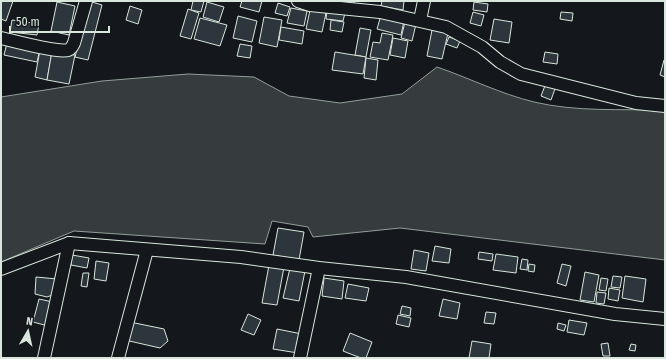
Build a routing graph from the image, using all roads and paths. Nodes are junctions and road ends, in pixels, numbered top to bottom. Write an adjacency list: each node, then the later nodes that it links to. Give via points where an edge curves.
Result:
1 (86, 1): 6 (street, via 70,49 65,51)
2 (298, 1): 4 (street)
3 (424, 1): 5 (street)
4 (310, 3): 5 (street)
5 (420, 20): 7 (street, via 446,26 521,74 636,103)
6 (1, 38)
7 (665, 106)
8 (69, 243): 9 (street); 11 (street); 13 (street)
9 (147, 250): 10 (street, via 241,257); 14 (street)
10 (319, 268): 12 (street, via 406,277 614,314); 15 (street)
11 (1, 269)
12 (665, 319)
13 (44, 358)
14 (118, 358)
15 (300, 358)

